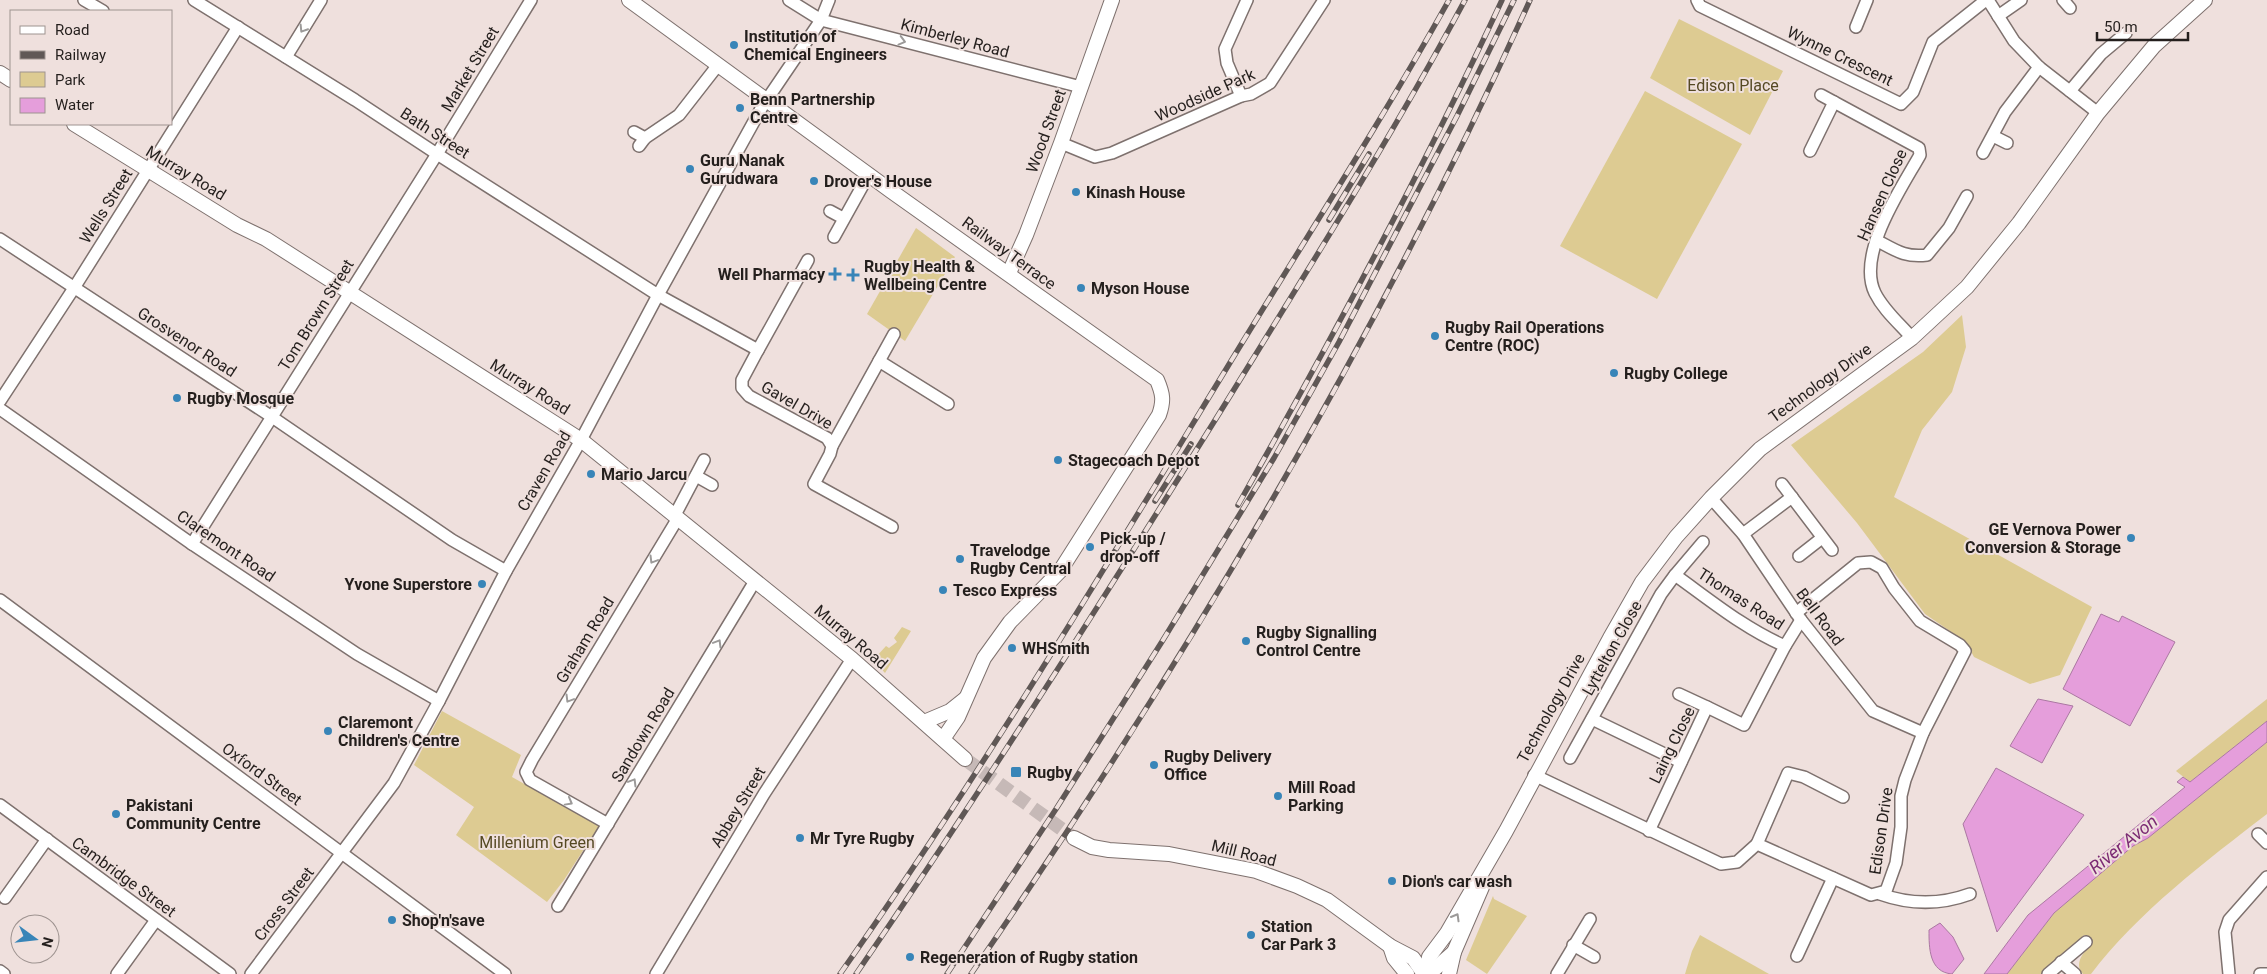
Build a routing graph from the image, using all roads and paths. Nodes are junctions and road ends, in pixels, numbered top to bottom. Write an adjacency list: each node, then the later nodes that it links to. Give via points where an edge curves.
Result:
1 (84, 0): 16 (street)
2 (194, 0): 19 (street, Bath Street)
3 (321, 0): 22 (street, one-way to 22)
4 (531, 0): 39 (street, Market Street)
5 (630, 0): 23 (street, Railway Terrace)
6 (789, 0): 18 (street, Kimberley Road)
7 (828, 0): 18 (street, Craven Road)
8 (1112, 0): 25 (street, Wood Street)
9 (1246, 0): 28 (street, via 1225,49 1227,63)
10 (1324, 0): 28 (street, Woodside Park, via 1270,83)
11 (1697, 0): 13 (street, Wynne Crescent, via 1700,6 1901,104 1913,92 1933,42)
12 (1867, 0): 20 (street)
13 (1987, 0): 17 (street)
14 (2021, 0): 17 (street)
15 (2205, 0): 31 (street, Technology Drive, via 2154,46)
16 (101, 10)
17 (1998, 16): 24 (street, via 2014,42)
18 (821, 20): 25 (street, Kimberley Road, one-way to 25); 29 (street, Craven Road)
19 (238, 27): 22 (street, Bath Street); 40 (street, Wells Street)
20 (1856, 27)
21 (2126, 33): 26 (street, via 2101,54)
22 (286, 57): 39 (street, Bath Street)
23 (718, 65): 29 (street, Railway Terrace); 33 (street, via 678,115 642,142)
24 (2039, 67): 26 (street); 34 (street, via 2004,112)
25 (1081, 87): 36 (street, Wood Street)
26 (2070, 92): 31 (street)
27 (1821, 95): 30 (street, Hansen Close)
28 (1241, 96): 36 (street, Woodside Park, via 1112,153 1095,157)
29 (767, 100): 41 (street, Railway Terrace); 52 (street, Craven Road)
30 (1834, 102): 37 (street); 47 (street, Hansen Close, via 1919,148 1920,154)
31 (2098, 112): 54 (street, Technology Drive, via 2019,223 1967,287)
32 (76, 125): 40 (street, Murray Road)
33 (634, 132)
34 (1993, 136): 35 (street); 38 (street)
35 (2006, 143)
36 (1061, 144): 49 (street, Wood Street)
37 (1810, 151)
38 (1983, 153)
39 (437, 154): 51 (street, Tom Brown Street); 52 (street, Bath Street)
40 (147, 170): 50 (street, Wells Street); 51 (street, Murray Road)
41 (869, 174): 44 (street); 49 (street, Railway Terrace)
42 (1967, 196): 47 (street, via 1927,255 1912,257)
43 (830, 211): 44 (street)
44 (843, 218): 45 (street)
45 (834, 236)
46 (0, 239): 50 (street, Grosvenor Road)
47 (1876, 240): 54 (street, Hansen Close, via 1870,270 1874,292)
48 (808, 260): 55 (street)
49 (1009, 273): 86 (street, Railway Terrace, via 1157,380 1164,398 1159,416 1060,571 1010,622 982,660)
50 (74, 288): 57 (street, Wells Street); 60 (street, Grosvenor Road)
51 (349, 292): 60 (street, Tom Brown Street); 61 (street, Murray Road)
52 (658, 295): 55 (street); 61 (street, Craven Road)
53 (894, 334): 56 (street)
54 (1912, 338): 68 (street, Technology Drive, via 1760,448)
55 (758, 350): 62 (street, Gavel Drive, via 742,380 742,388 749,396 827,438)
56 (878, 361): 58 (street); 62 (street)
57 (0, 401)
58 (948, 404)
59 (0, 409): 74 (street, Claremont Road)
60 (272, 417): 74 (street, Tom Brown Street); 77 (street, Grosvenor Road, via 452,540)
61 (581, 440): 69 (street, Murray Road); 77 (street, Craven Road)
62 (832, 446): 70 (street, Gavel Drive, via 814,484)
63 (704, 460): 64 (street)
64 (696, 476): 66 (street); 69 (street)
65 (1782, 484): 67 (street)
66 (712, 485)
67 (1792, 497): 71 (street); 72 (street)
68 (1710, 498): 71 (street, Bell Road); 95 (street, Technology Drive, via 1642,582)
69 (676, 517): 79 (street, Murray Road); 98 (street, Graham Road, one-way to 98, via 526,772 530,780)
70 (892, 527)
71 (1743, 534): 82 (street, Bell Road)
72 (1822, 538): 75 (street); 76 (street)
73 (1703, 542): 78 (street)
74 (192, 544): 87 (street, Claremont Road, via 357,654)
75 (1832, 550)
76 (1799, 556)
77 (506, 571): 87 (street, Craven Road)
78 (1675, 575): 80 (street, Thomas Road); 83 (street, Thomas Road, via 1746,625)
79 (756, 581): 84 (street, Murray Road); 98 (street, Sandown Road, one-way to 79)
80 (1661, 594): 89 (street, Lyttelton Close)
81 (0, 600): 106 (street, Oxford Street)
82 (1798, 617): 83 (street, Laing Close); 91 (street, Bell Road, via 1873,710); 91 (street, Edison Drive, via 1858,563 1871,562 1882,568 1920,621 1965,651)
83 (1785, 646): 88 (street, Laing Close, via 1744,725)
84 (852, 659): 90 (street, Murray Road); 130 (street, Abbey Street, via 764,794)
85 (1680, 694): 88 (street)
86 (966, 698): 90 (street, Railway Terrace); 90 (street, Railway Terrace, via 958,717)
87 (439, 701): 106 (street, Craven Road, via 390,789)
88 (1707, 707): 94 (street, Laing Close)
89 (1592, 718): 93 (street, Lyttelton Close); 94 (street, Lyttelton Close)
90 (933, 730): 92 (street)
91 (1923, 733): 109 (street, Edison Drive, via 1901,796 1896,863 1886,891)
92 (965, 758)
93 (1570, 758)
94 (1681, 762): 100 (street, Laing Close)
95 (1534, 775): 99 (street, Technology Drive); 100 (street)
96 (1843, 797): 105 (street, via 1804,777 1788,773)
97 (0, 805): 103 (street, Cambridge Street)
98 (608, 824): 112 (street, Sandown Road)
99 (1506, 831): 118 (street, Technology Drive); 120 (street, Technology Drive, one-way to 99, via 1447,933)
100 (1649, 831): 105 (street, via 1721,864 1737,862)
101 (2258, 834): 104 (street)
102 (1074, 838): 117 (street, Mill Road, via 1092,847 1170,854 1256,871 1327,900)
103 (47, 839): 111 (street); 114 (street, Cambridge Street)
104 (2267, 843)
105 (1756, 844): 108 (street, Edison Drive)
106 (342, 854): 128 (street, Cross Street); 129 (street, Oxford Street)
107 (2267, 877): 137 (street, via 2229,920 2224,932)
108 (1833, 878): 109 (street, Edison Drive, via 1871,895); 119 (street)
109 (1880, 894): 110 (street, via 1901,902 1957,905)
110 (1970, 894)
111 (5, 898)
112 (558, 906)
113 (1590, 919): 116 (street)
114 (156, 920): 126 (street); 127 (street, Cambridge Street)
115 (2086, 942): 123 (street)
116 (1573, 945): 121 (street); 134 (street)
117 (1390, 946): 122 (street, Mill Road); 131 (street, via 1394,958)
118 (1456, 949): 132 (street); 133 (street, Technology Drive)
119 (1797, 956)
120 (1429, 957): 122 (street); 132 (street)
121 (1594, 957)
122 (1413, 958): 132 (street)
123 (2061, 962): 135 (street); 136 (street)
124 (0, 971): 125 (street)
125 (4, 974)
126 (118, 974)
127 (230, 974)
128 (251, 974)
129 (505, 974)
130 (656, 974)
131 (1407, 974)
132 (1426, 974)
133 (1449, 974)
134 (1558, 974)
135 (2048, 974)
136 (2075, 974)
137 (2229, 974)
138 (2260, 974): 139 (street)
139 (2267, 974)

